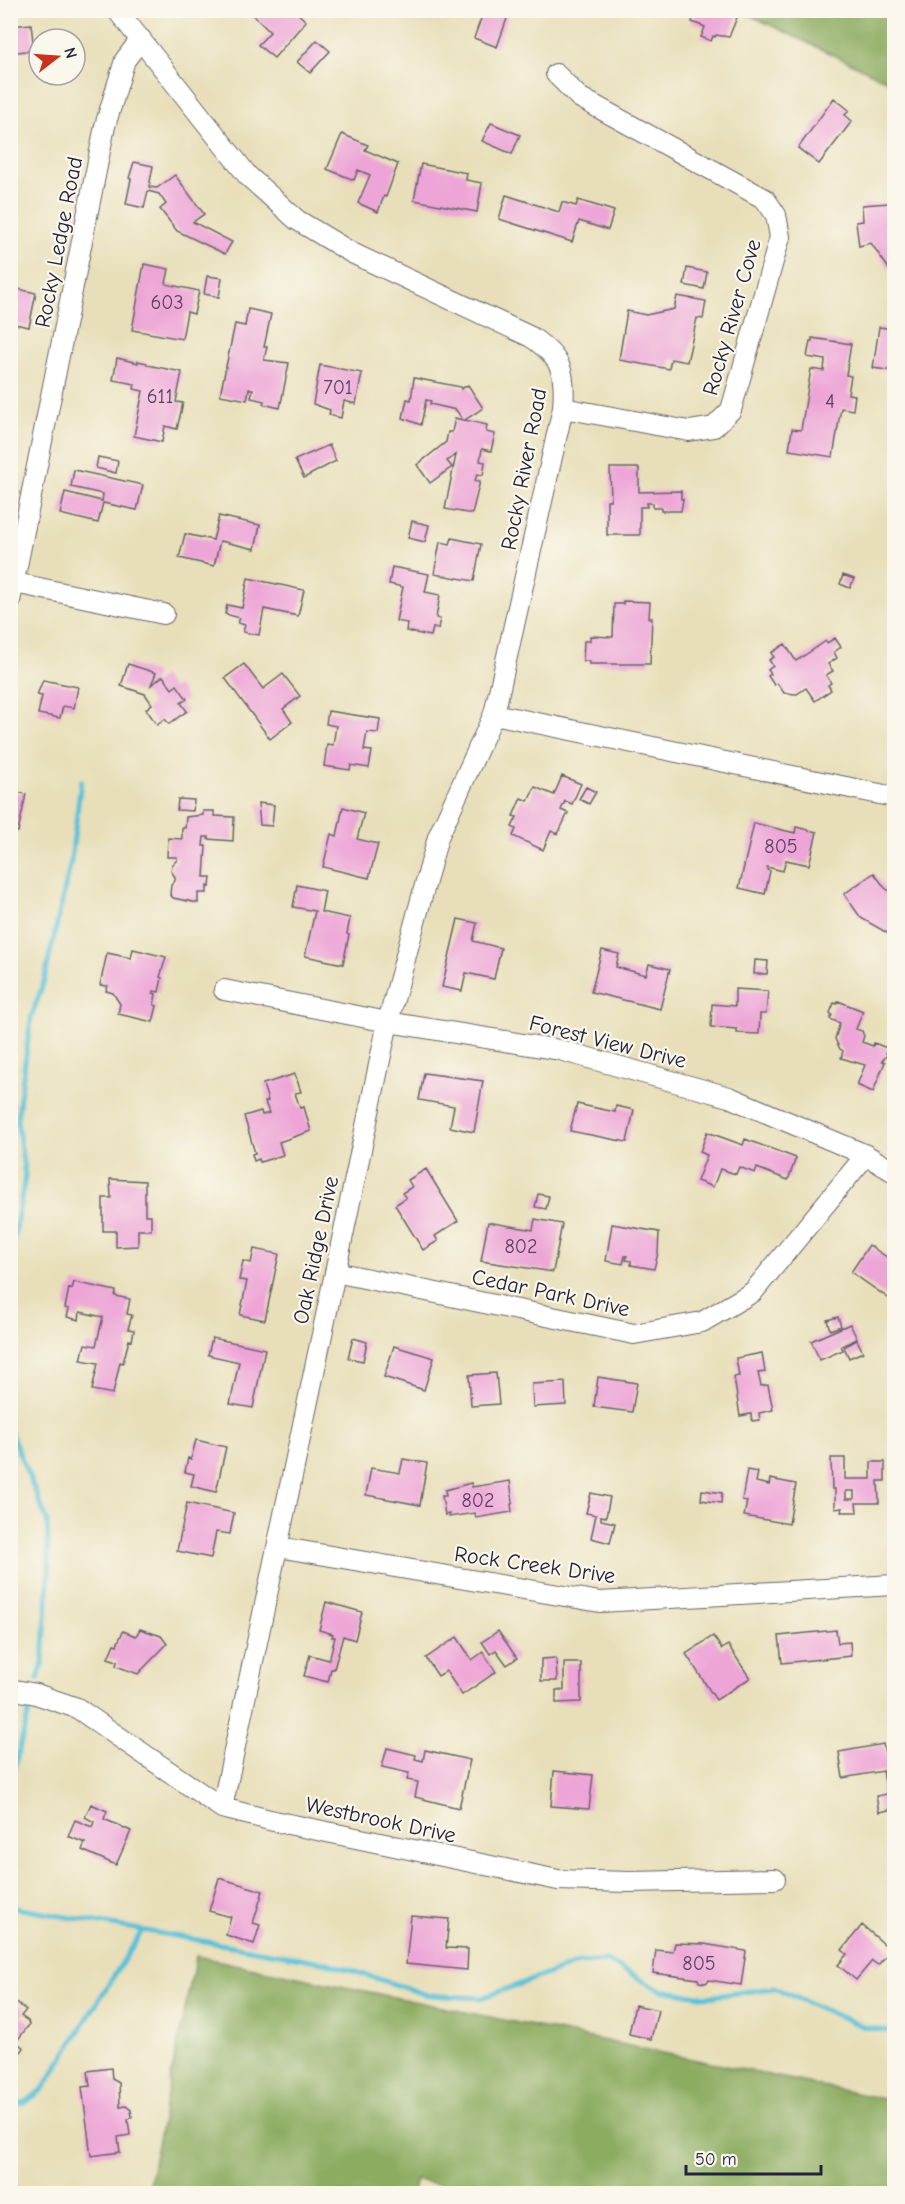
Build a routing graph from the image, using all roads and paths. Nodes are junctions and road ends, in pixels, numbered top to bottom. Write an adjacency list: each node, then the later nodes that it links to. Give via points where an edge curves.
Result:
1 (117, 10): 2 (street, Rocky River Road)
2 (141, 39): 4 (street, Rocky River Road, via 248,176 297,220 352,253 547,348 558,363 565,384); 5 (street, Rocky Ledge Road, via 125,60 105,126)
3 (556, 74): 4 (street, Rocky River Cove, via 579,97 765,199 776,215 780,237 731,410 714,427 689,431)
4 (562, 408): 7 (street, Rocky River Road)
5 (13, 592): 6 (street)
6 (164, 614)
7 (494, 714): 8 (street); 10 (street, Oak Ridge Drive, via 438,837)
8 (894, 797)
9 (224, 990): 10 (street, Forest View Drive)
10 (388, 1022): 11 (street, Forest View Drive, via 560,1050 729,1097); 13 (street, Oak Ridge Drive)
11 (866, 1155): 12 (street, Forest View Drive); 13 (street, Cedar Park Drive, via 753,1292 702,1322 634,1334)
12 (894, 1172)
13 (334, 1272): 14 (street, Oak Ridge Drive)
14 (278, 1547): 15 (street, Rock Creek Drive, via 600,1602); 17 (street, Oak Ridge Drive)
15 (894, 1585)
16 (10, 1689): 17 (street, Westbrook Drive, via 77,1708)
17 (222, 1808): 18 (street, Westbrook Drive, via 558,1880)
18 (775, 1879)

